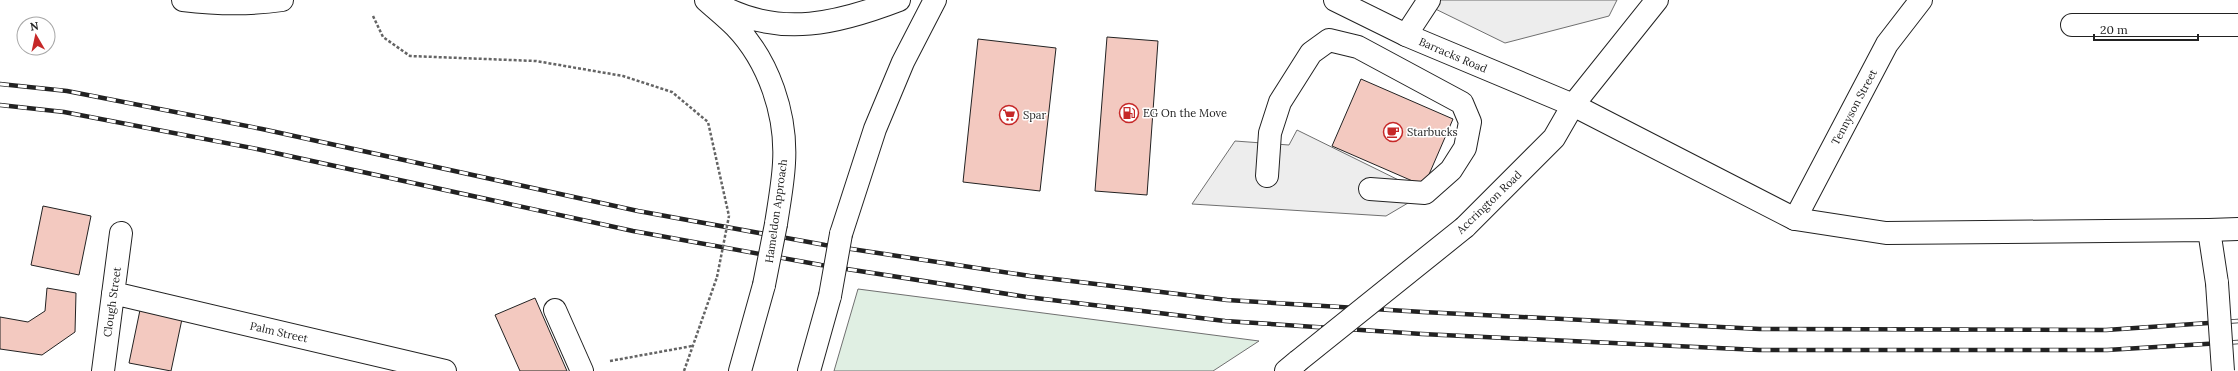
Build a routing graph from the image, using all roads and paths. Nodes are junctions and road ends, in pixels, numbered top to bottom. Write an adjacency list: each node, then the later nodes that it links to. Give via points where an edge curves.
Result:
1 (183, 0): 2 (main road, via 209,3)
2 (282, 0)
3 (706, 0): 31 (main road, Hameldon Approach, bridge, via 736,27 760,60 773,87 783,136 784,163 776,224 764,285)
4 (711, 0): 5 (main road, via 741,16 770,24 800,25 835,21 869,12)
5 (899, 0)
6 (935, 0): 32 (main road, bridge, via 903,62 875,129 841,234 830,296)
7 (1335, 0): 14 (main road, Barracks Road)
8 (1429, 0): 14 (main road)
9 (1658, 0): 15 (main road, Accrington Road)
10 (1921, 0): 18 (main road, Tennyson Street, via 1887,44)
11 (373, 16): 24 (path, bridge, via 383,37 410,56 536,61 624,76 672,92 708,122 729,216 717,277)
12 (2072, 25): 13 (main road)
13 (2238, 25)
14 (1406, 35): 15 (main road, Barracks Road)
15 (1573, 105): 18 (main road, Barracks Road); 26 (main road, Accrington Road, bridge, via 1554,138 1465,227)
16 (1268, 176): 17 (main road, via 1270,132 1280,102 1311,52 1328,40 1358,47 1462,103 1470,122 1465,148 1451,170 1425,193)
17 (1370, 189)
18 (1795, 219): 20 (main road, Barracks Road, via 1886,233)
19 (2238, 229): 20 (main road, Barracks Road)
20 (2209, 230): 33 (main road, bridge, via 2217,283)
21 (121, 233): 22 (main road, Clough Street)
22 (113, 293): 27 (main road, Clough Street); 28 (main road, Palm Street)
23 (555, 310): 29 (main road)
24 (692, 346): 25 (path); 30 (path)
25 (629, 358)
26 (1292, 366)
27 (103, 371)
28 (445, 371)
29 (582, 371)
30 (684, 371)
31 (740, 371)
32 (809, 371)
33 (2223, 371)

